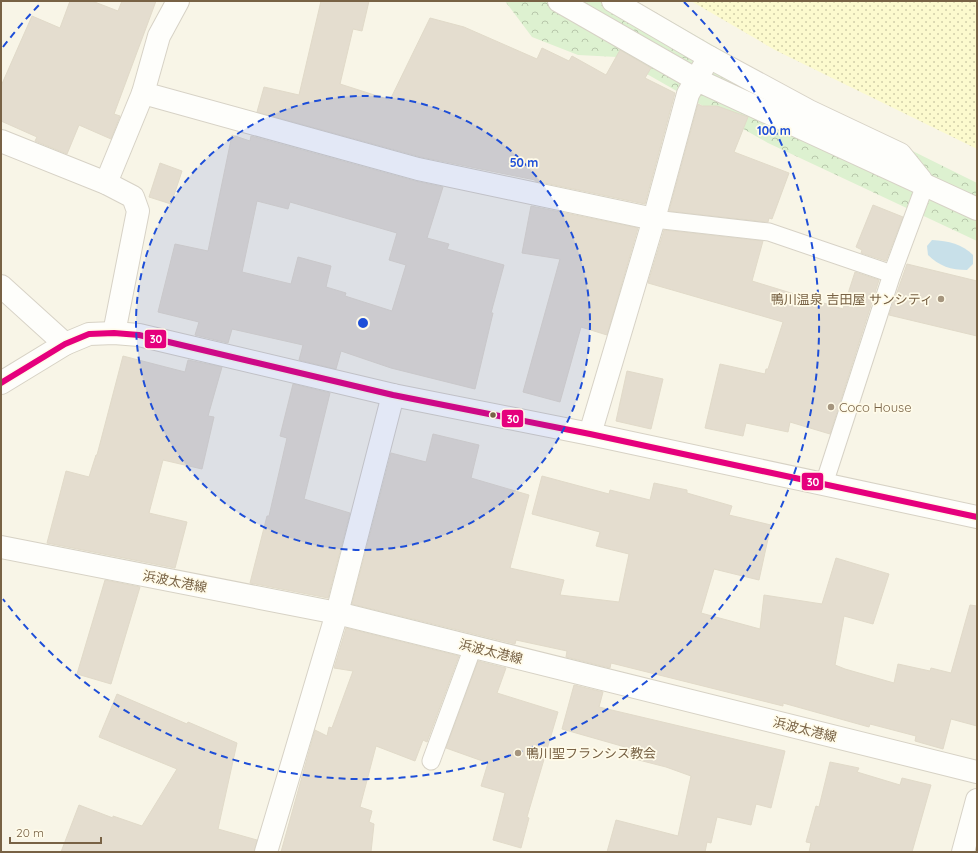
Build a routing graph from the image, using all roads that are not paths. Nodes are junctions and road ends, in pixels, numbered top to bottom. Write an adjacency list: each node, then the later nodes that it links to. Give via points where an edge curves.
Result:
1 (178, 1): 6 (street, via 159,36)
2 (559, 1): 5 (street)
3 (613, 1): 4 (street)
4 (709, 57): 5 (street); 9 (street, via 809,111 900,154)
5 (695, 79): 9 (street); 11 (street, via 688,94)
6 (143, 93): 8 (street); 11 (street, via 418,169)
7 (1, 141): 8 (street)
8 (106, 183): 14 (street, via 133,197 138,211)
9 (925, 185): 10 (street); 12 (lane)
10 (977, 209)
11 (654, 219): 12 (lane, via 768,232); 18 (street)
12 (892, 274): 19 (lane)
13 (1, 286): 15 (street)
14 (114, 333): 15 (street, via 89,334); 17 (street, via 139,335)
15 (65, 344): 16 (street)
16 (1, 383)
17 (393, 394): 18 (street); 22 (street)
18 (590, 434): 19 (street)
19 (824, 484): 20 (street)
20 (977, 517)
21 (1, 547): 22 (street, 浜波太港線)
22 (337, 613): 23 (street, 浜波太港線); 27 (street)
23 (473, 647): 24 (lane); 25 (street, 浜波太港線)
24 (431, 761)
25 (977, 772)
26 (977, 800): 28 (street)
27 (266, 852)
28 (963, 852)

